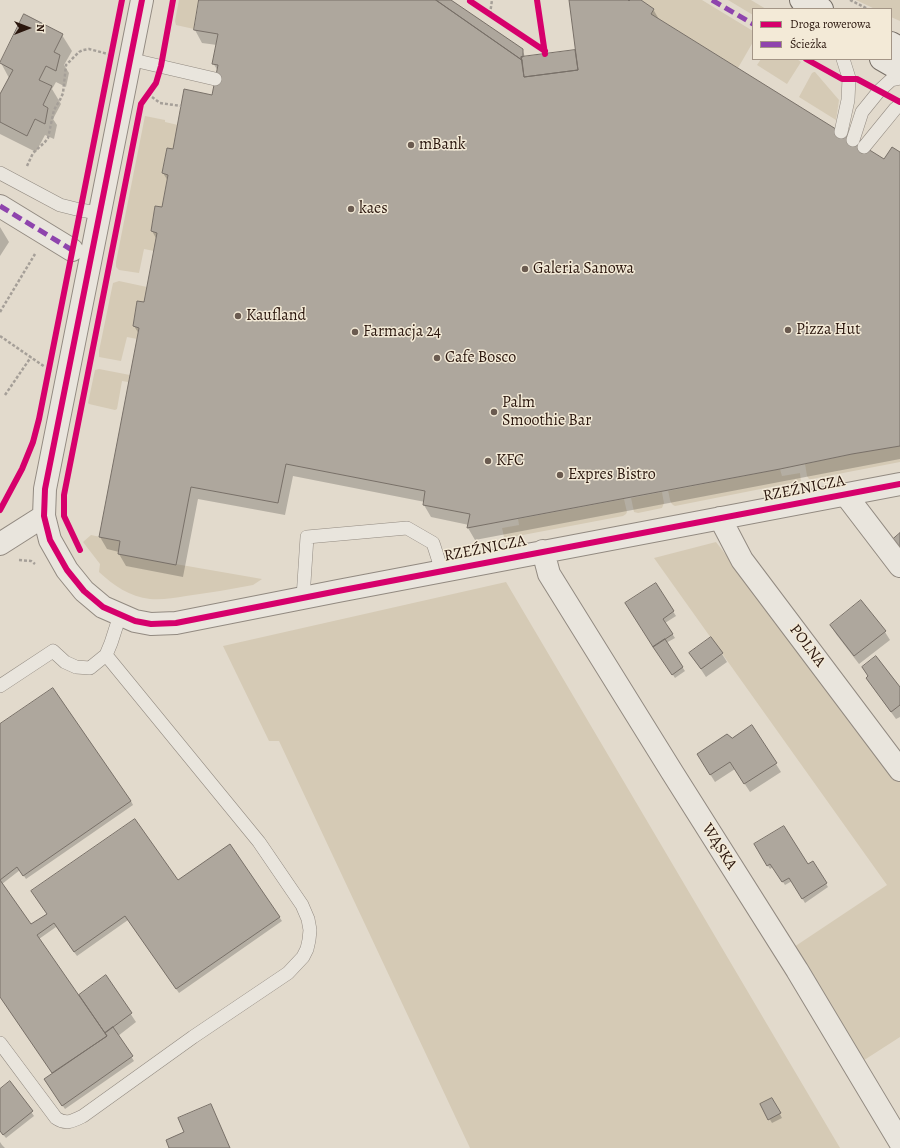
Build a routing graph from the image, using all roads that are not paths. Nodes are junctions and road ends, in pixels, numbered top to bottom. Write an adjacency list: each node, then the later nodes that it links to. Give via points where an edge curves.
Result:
1 (142, 0): 6 (street, RZEŹNICZA)
2 (783, 0): 4 (street)
3 (801, 0): 5 (street)
4 (796, 8)
5 (820, 8)
6 (120, 57): 11 (lane); 16 (street, RZEŹNICZA)
7 (843, 60): 13 (lane, via 849,78 848,100)
8 (884, 60): 9 (street)
9 (900, 70)
10 (900, 78): 12 (lane, via 891,80 878,91 862,112 858,143)
11 (215, 79)
12 (900, 105)
13 (841, 132)
14 (0, 174): 16 (lane, via 60,205)
15 (0, 206): 17 (street)
16 (99, 212): 20 (street, RZEŹNICZA, via 45,489)
17 (72, 250)
18 (900, 484): 19 (street, RZEŹNICZA)
19 (845, 494): 21 (street, RZEŹNICZA); 24 (street)
20 (44, 516): 22 (street); 27 (street, RZEŹNICZA, via 50,540 67,570 84,591 103,607)
21 (720, 518): 23 (street, RZEŹNICZA); 30 (street, POLNA, via 742,560)
22 (0, 544)
23 (543, 551): 25 (street, RZEŹNICZA); 32 (street, WĄSKA, via 549,574 797,970)
24 (900, 566)
25 (442, 571): 26 (street, RZEŹNICZA); 26 (lane, via 433,543 407,528 307,537)
26 (303, 598): 27 (street, RZEŹNICZA, via 176,623 151,624)
27 (120, 615): 28 (lane)
28 (106, 655): 29 (lane, via 90,668 76,667 53,652); 31 (lane, via 259,842 302,905 310,930 307,949 303,958 288,973 74,1121 66,1122 56,1118)
29 (0, 686)
30 (900, 770)
31 (0, 1043)
32 (900, 1142)

